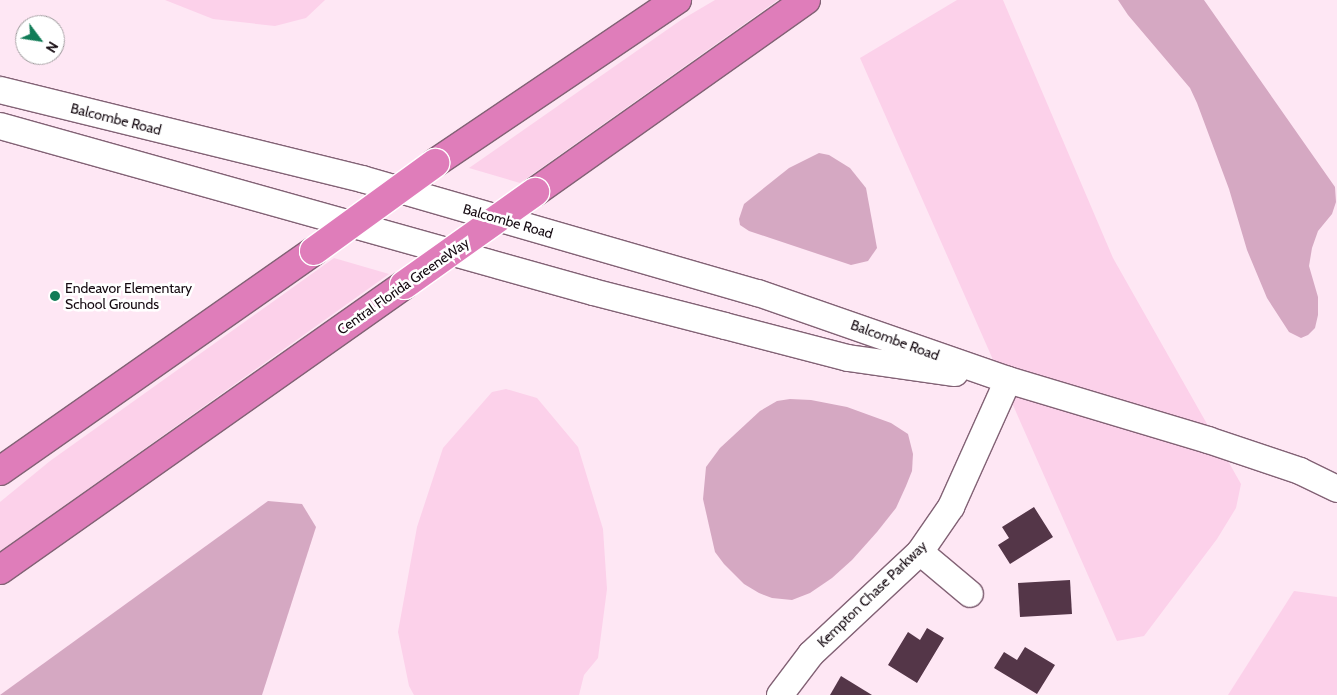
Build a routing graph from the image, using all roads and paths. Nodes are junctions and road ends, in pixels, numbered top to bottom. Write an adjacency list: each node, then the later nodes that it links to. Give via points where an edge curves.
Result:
1 (677, 0): 6 (highway, bridge, via 436,163)
2 (800, 5): 9 (highway, Central Florida GreeneWay, bridge)
3 (0, 90): 5 (street, Balcombe Road, via 362,179 644,259 758,293)
4 (0, 126): 5 (street, Balcombe Road, via 593,292 848,358)
5 (1008, 380): 7 (street, Balcombe Road, via 1208,440 1300,471); 8 (street, Kempton Chase Parkway, via 951,507)
6 (0, 471)
7 (1337, 489)
8 (920, 552): 10 (street); 11 (street, Kempton Chase Parkway, via 811,654)
9 (0, 570)
10 (970, 594)
11 (780, 695)

